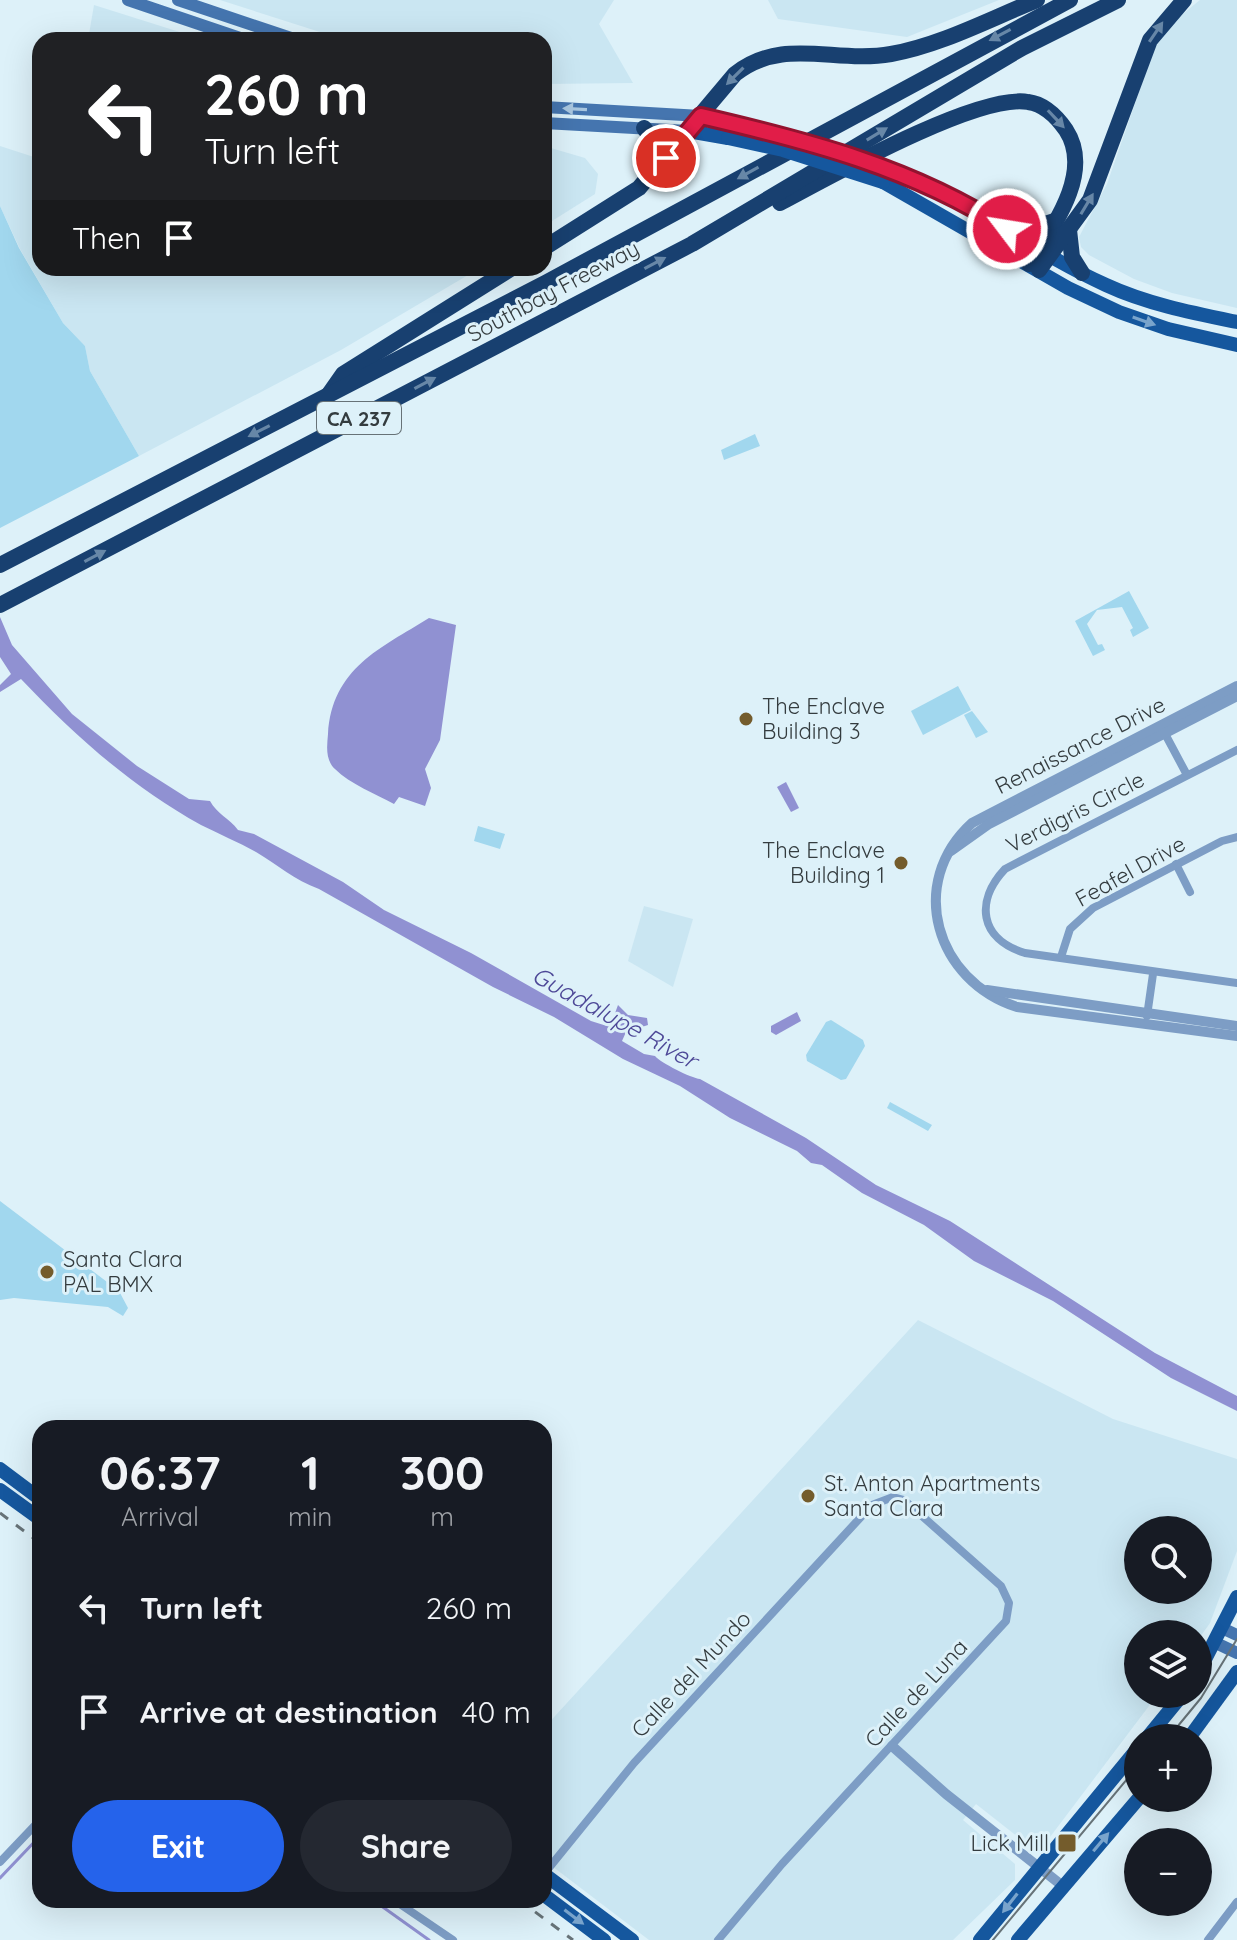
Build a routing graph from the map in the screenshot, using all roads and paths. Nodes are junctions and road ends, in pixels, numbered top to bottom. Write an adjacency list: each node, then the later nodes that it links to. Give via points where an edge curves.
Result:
1 (128, 0): 7 (main road)
2 (178, 0): 9 (main road)
3 (1037, 0): 11 (highway, one-way to 11, via 892,53 765,56 735,74)
4 (1070, 0): 27 (highway, Southbay Freeway / CA 237, one-way to 27)
5 (1118, 0): 20 (highway, Southbay Freeway / CA 237, one-way to 5, via 1022,48)
6 (1184, 0): 18 (highway, one-way to 6, via 1102,175 1150,40)
7 (151, 3): 8 (main road)
8 (225, 32)
9 (273, 32)
10 (552, 107): 11 (main road, one-way to 10)
11 (701, 116): 14 (highway); 17 (main road, bridge, via 823,145 900,173)
12 (552, 123): 13 (main road)
13 (644, 128): 14 (main road); 15 (highway, via 658,146)
14 (688, 131): 15 (highway); 22 (main road, bridge, via 795,154 883,182)
15 (654, 174): 19 (highway)
16 (1054, 221): 17 (highway); 20 (highway, one-way to 16, via 712,239 925,131 1008,101 1046,109 1069,135 1074,178); 21 (highway)
17 (1007, 229): 21 (main road)
18 (1069, 230): 21 (highway); 23 (highway, via 1072,257)
19 (552, 243)
20 (692, 244): 29 (highway, Southbay Freeway / CA 237, one-way to 20)
21 (1044, 252): 22 (highway); 23 (main road)
22 (1034, 267): 26 (main road, one-way to 26, via 1130,316)
23 (1082, 273): 25 (main road, via 1142,299)
24 (499, 276): 27 (highway, via 343,374)
25 (1237, 322)
26 (1237, 345)
27 (328, 395): 28 (highway, Southbay Freeway / CA 237, one-way to 28)
28 (0, 565)
29 (0, 605)
30 (1237, 686): 32 (street, Renaissance Drive)
31 (1237, 696): 32 (street, Renaissance Drive)
32 (1163, 730): 34 (street); 41 (street, Renaissance Drive, via 989,824 951,851 936,892 943,942 958,968 985,990)
33 (1237, 750): 34 (street, Verdigris Circle)
34 (1187, 775): 38 (street, Verdigris Circle, via 1005,869 995,880 986,894 985,915 996,937 1011,949)
35 (1237, 837): 36 (street, Feafel Drive)
36 (1176, 864): 37 (street); 38 (street, Feafel Drive, via 1080,917)
37 (1190, 892)
38 (1061, 957): 39 (street, Verdigris Circle)
39 (1153, 974): 40 (street, Verdigris Circle); 41 (street)
40 (1237, 983)
41 (1147, 1019): 42 (street, Renaissance Drive); 43 (street, Renaissance Drive)
42 (1237, 1026)
43 (1237, 1036)
44 (0, 1469): 46 (main road)
45 (0, 1490): 48 (main road)
46 (32, 1493)
47 (872, 1505): 58 (street, Calle de Luna, via 893,1497 914,1507 1001,1586 1009,1603 1001,1629); 63 (street, Calle del Mundo, via 634,1763)
48 (32, 1513)
49 (1237, 1597): 50 (main road)
50 (1230, 1632): 51 (main road)
51 (1216, 1643): 52 (main road); 53 (main road)
52 (1212, 1650)
53 (1237, 1653)
54 (1237, 1672): 57 (main road)
55 (1172, 1708): 56 (main road)
56 (1158, 1724)
57 (1199, 1724)
58 (892, 1746): 64 (street); 73 (street, Calle de Luna)
59 (1124, 1765): 64 (main road)
60 (1127, 1812): 66 (main road, one-way to 60)
61 (32, 1828): 62 (street)
62 (0, 1862)
63 (552, 1864)
64 (1039, 1866): 66 (street); 74 (main road, one-way to 74)
65 (552, 1880): 72 (main road)
66 (1064, 1887): 75 (main road)
67 (552, 1901): 71 (main road, one-way to 71)
68 (1237, 1902): 76 (street)
69 (406, 1908): 70 (street)
70 (453, 1940)
71 (604, 1940)
72 (632, 1940)
73 (718, 1940)
74 (980, 1940)
75 (1018, 1940)
76 (1208, 1940)

